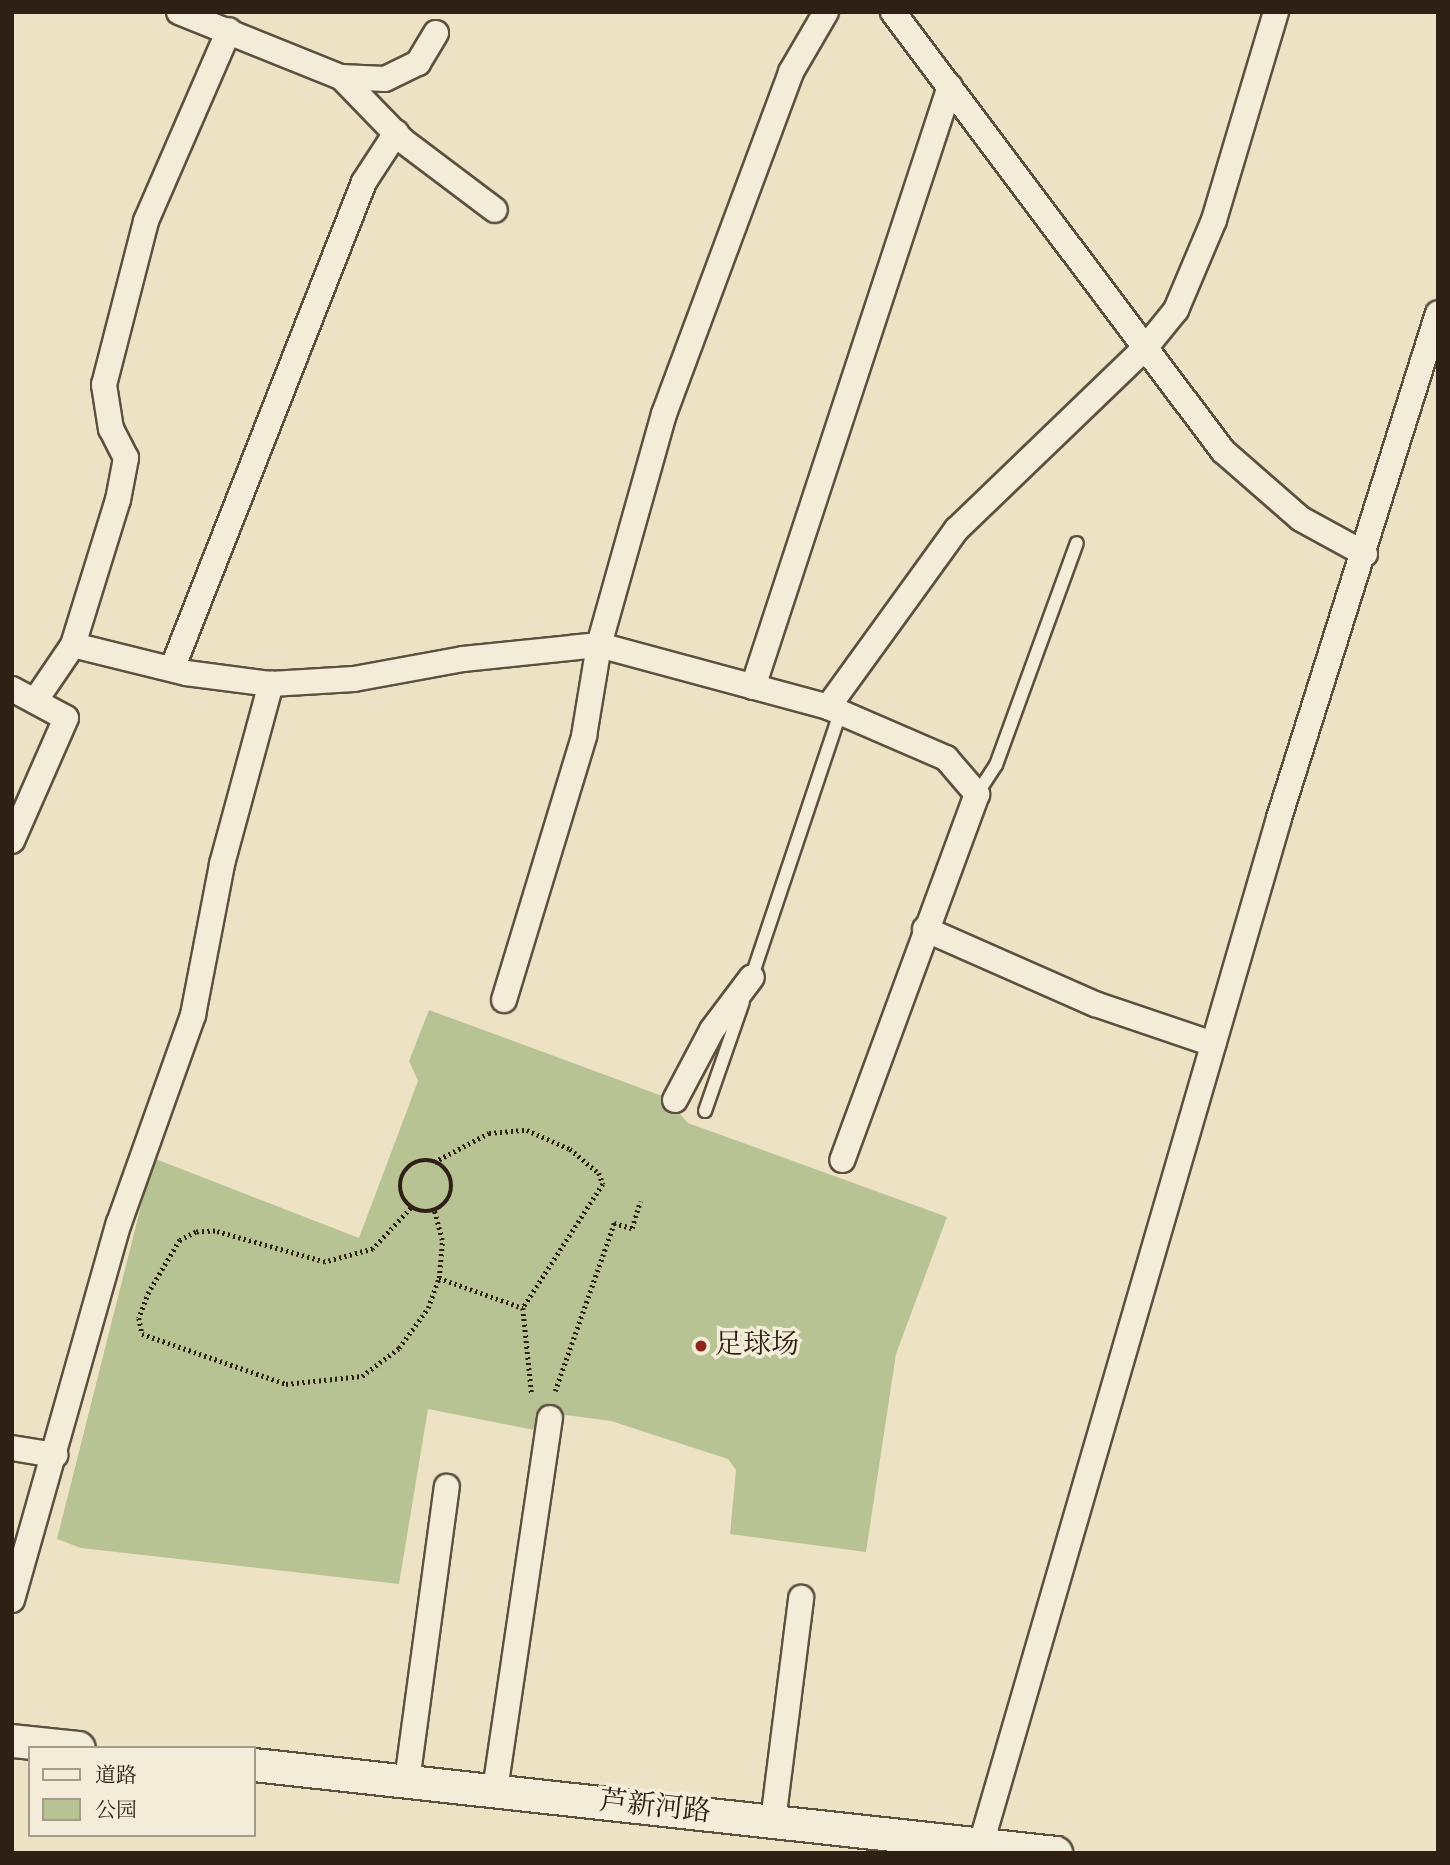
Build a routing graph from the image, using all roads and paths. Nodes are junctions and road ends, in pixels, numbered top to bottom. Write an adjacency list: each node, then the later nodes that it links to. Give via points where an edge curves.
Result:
1 (179, 12): 5 (street)
2 (826, 12): 16 (street, via 791,72 704,295)
3 (893, 12): 8 (street)
4 (1276, 12): 12 (street, via 1214,220 1176,310)
5 (229, 30): 7 (street); 15 (street, via 146,221 114,336 104,385 111,429 126,458)
6 (436, 33): 7 (street, via 418,63 395,74)
7 (341, 77): 9 (street)
8 (950, 86): 12 (street); 19 (street)
9 (396, 133): 10 (street); 17 (street, via 364,182)
10 (495, 210)
11 (1438, 313): 14 (street)
12 (1146, 348): 14 (street, via 1247,475 1301,519); 22 (street, via 957,529)
13 (1077, 543): 23 (lane, via 996,765)
14 (1365, 554): 28 (street)
15 (73, 645): 17 (street); 21 (street)
16 (599, 645): 18 (street, via 463,659 354,679); 19 (street); 27 (street, via 584,736)
17 (172, 669): 18 (street)
18 (271, 684): 40 (street, via 222,864 193,1015 119,1223)
19 (754, 687): 22 (street)
20 (12, 689): 21 (street)
21 (35, 701): 24 (street, via 66,718)
22 (834, 710): 23 (street, via 946,758); 26 (lane)
23 (977, 794): 25 (street)
24 (12, 841)
25 (925, 929): 28 (street, via 1095,1004); 31 (street)
26 (752, 977): 29 (street, via 712,1030); 30 (lane)
27 (504, 1000)
28 (1213, 1044): 50 (street)
29 (675, 1100)
30 (705, 1111)
31 (842, 1160)
32 (434, 1162): 34 (path, via 418,1161 404,1171 401,1195); 35 (path, via 452,1186 447,1201); 37 (path, via 489,1133 527,1130 559,1142 599,1173 603,1184)
33 (640, 1201): 38 (path, via 632,1228 614,1223)
34 (411, 1208): 35 (path); 36 (path, via 373,1249 325,1262 215,1231 196,1231 180,1240 149,1292 139,1318 142,1334 263,1379 336,1382 362,1376 399,1348)
35 (435, 1211): 36 (path, via 442,1240)
36 (439, 1278): 37 (path)
37 (523, 1308): 38 (path, via 533,1398 537,1411)
38 (550, 1418): 48 (street)
39 (12, 1448): 40 (street)
40 (55, 1455): 43 (street)
41 (447, 1487): 47 (street)
42 (801, 1598): 49 (street)
43 (12, 1600)
44 (12, 1741): 45 (street)
45 (60, 1746)
46 (256, 1765): 47 (street, 芦新河路)
47 (407, 1781): 48 (street, 芦新河路)
48 (495, 1790): 49 (street, 芦新河路)
49 (773, 1821): 50 (street, 芦新河路)
50 (981, 1844): 51 (street, 芦新河路)
51 (1056, 1853)

